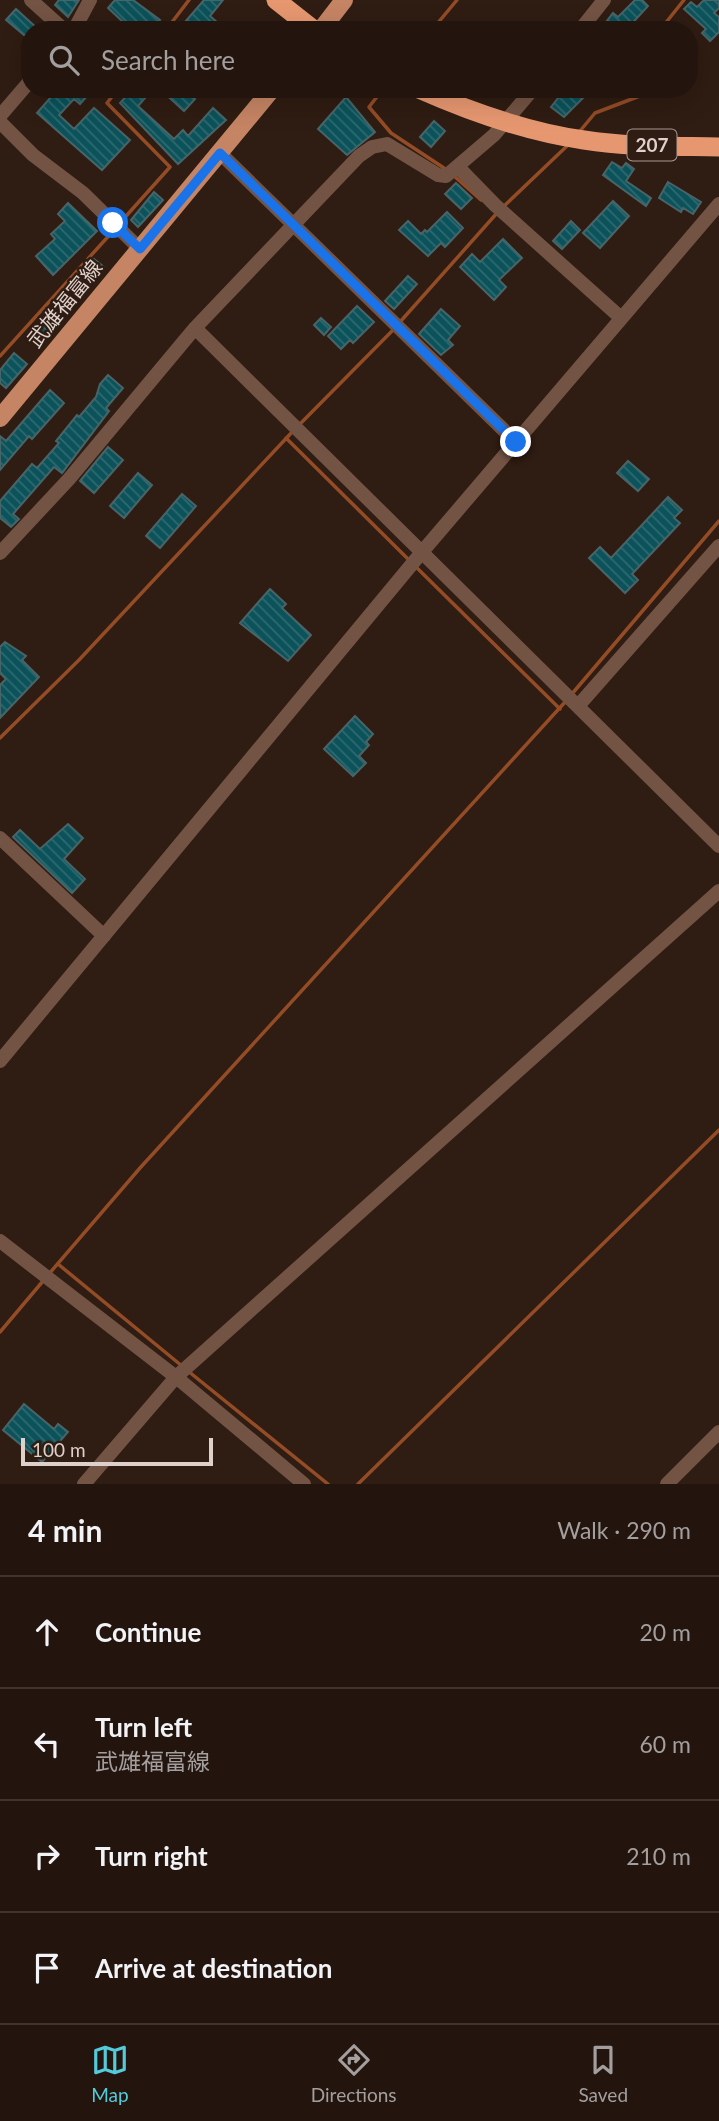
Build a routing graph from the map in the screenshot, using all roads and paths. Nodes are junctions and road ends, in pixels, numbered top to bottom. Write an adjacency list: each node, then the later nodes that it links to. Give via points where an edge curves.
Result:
1 (31, 0): 6 (street)
2 (90, 0): 7 (street)
3 (276, 0): 8 (highway)
4 (344, 0): 9 (main road)
5 (604, 0): 10 (street)
6 (54, 21)
7 (79, 21)
8 (303, 21)
9 (328, 21)
10 (587, 21)
11 (21, 92): 15 (street)
12 (258, 98): 19 (main road, 武雄福富線)
13 (443, 98): 17 (highway, 207)
14 (526, 98): 17 (street)
15 (0, 116)
16 (0, 122): 23 (street)
17 (506, 122): 18 (highway, 207, via 585,141); 20 (street)
18 (719, 146)
19 (220, 153): 22 (street); 23 (main road, 武雄福富線)
20 (452, 171): 22 (street, via 438,175 395,147 372,147); 24 (street)
21 (719, 204): 24 (street)
22 (292, 224): 25 (street); 27 (street)
23 (140, 249): 26 (main road, 武雄福富線)
24 (620, 317): 27 (street)
25 (195, 328): 29 (street, via 69,479); 30 (street, via 304,435)
26 (0, 418)
27 (516, 442): 30 (street)
28 (719, 546): 31 (street)
29 (0, 553)
30 (416, 560): 31 (street); 35 (street)
31 (571, 700): 33 (street)
32 (0, 838): 35 (street)
33 (719, 846)
34 (719, 891): 38 (street)
35 (104, 936): 36 (street)
36 (0, 1061)
37 (0, 1241): 38 (street)
38 (183, 1371): 40 (street); 41 (street)
39 (719, 1432): 42 (street)
40 (84, 1484)
41 (304, 1484)
42 (667, 1484)

